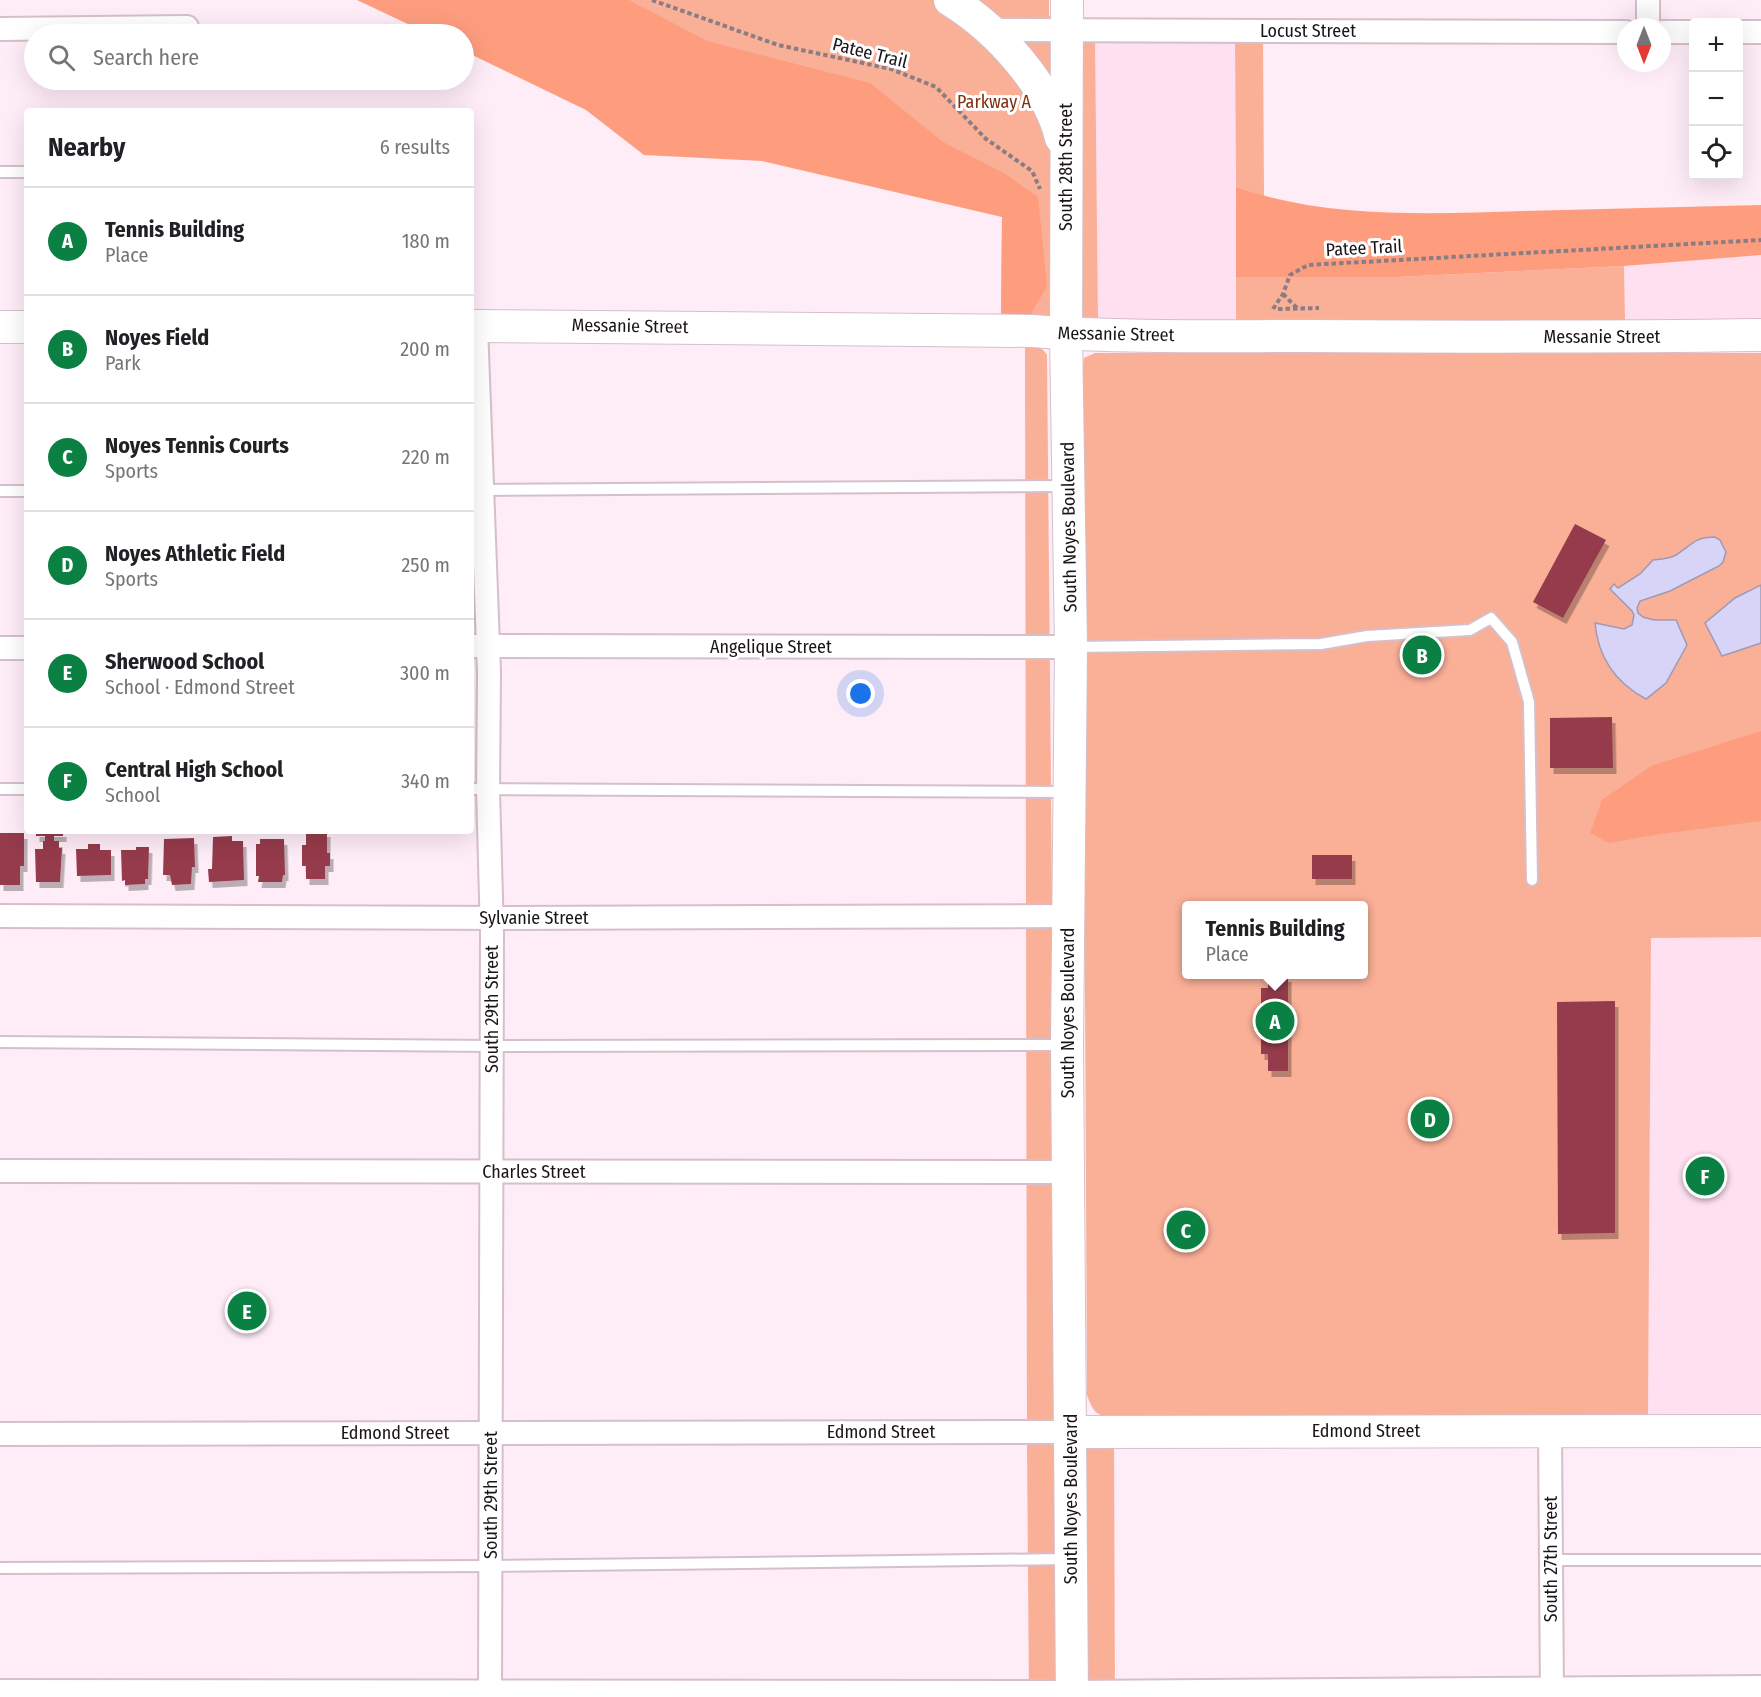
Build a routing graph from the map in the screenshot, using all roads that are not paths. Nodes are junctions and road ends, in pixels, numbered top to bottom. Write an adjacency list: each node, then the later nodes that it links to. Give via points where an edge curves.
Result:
1 (951, 0): 7 (street)
2 (1648, 0): 4 (street)
3 (1067, 15): 7 (street, Locust Street); 8 (street, Locust Street); 13 (street, South 28th Street)
4 (1648, 18)
5 (0, 29): 6 (street)
6 (24, 29)
7 (991, 30): 13 (street, via 1032,78 1057,119)
8 (1617, 32)
9 (1671, 32): 10 (street)
10 (1689, 32)
11 (1743, 32): 12 (street)
12 (1761, 32)
13 (1066, 159): 19 (street, South 28th Street)
14 (24, 171): 15 (lane)
15 (0, 172)
16 (474, 326): 19 (street, Messanie Street)
17 (0, 327): 18 (street)
18 (24, 327)
19 (1066, 334): 20 (street, Messanie Street); 22 (street, South Noyes Boulevard)
20 (1761, 335)
21 (474, 381): 23 (street, South 29th Street)
22 (1069, 486): 23 (lane); 27 (street, South Noyes Boulevard)
23 (476, 490): 26 (street, South 29th Street)
24 (0, 491): 25 (lane)
25 (24, 491)
26 (479, 646): 27 (street, Angelique Street); 32 (street, South 29th Street)
27 (1071, 647): 33 (street, South Noyes Boulevard); 34 (lane, via 1322,644 1367,636 1470,630 1491,618 1512,642 1529,702)
28 (0, 648): 29 (street)
29 (24, 648)
30 (0, 789): 31 (lane)
31 (24, 789)
32 (479, 789): 33 (lane); 37 (street, South 29th Street)
33 (1069, 792): 36 (street, South Noyes Boulevard)
34 (1532, 880)
35 (0, 916): 37 (street, Sylvanie Street)
36 (1069, 916): 37 (street, Sylvanie Street); 39 (street, South Noyes Boulevard)
37 (491, 918): 40 (street, South 29th Street)
38 (0, 1042): 40 (lane)
39 (1068, 1045): 40 (lane); 43 (street, South Noyes Boulevard)
40 (492, 1046): 42 (street, South 29th Street)
41 (0, 1171): 42 (street, Charles Street)
42 (491, 1172): 43 (street, Charles Street); 47 (street, South 29th Street)
43 (1068, 1172): 46 (street, South Noyes Boulevard)
44 (1550, 1431): 45 (street, Edmond Street); 46 (street, Edmond Street); 50 (street, South 27th Street)
45 (1761, 1431)
46 (1071, 1432): 47 (street, Edmond Street); 49 (street, South Noyes Boulevard)
47 (491, 1433): 48 (street, Edmond Street); 52 (street, South 29th Street)
48 (0, 1434)
49 (1071, 1559): 52 (lane); 57 (street, South Noyes Boulevard)
50 (1552, 1560): 51 (lane); 56 (street, South 27th Street)
51 (1761, 1560)
52 (490, 1566): 53 (lane); 58 (street, South 29th Street)
53 (0, 1568)
54 (1761, 1687): 56 (street)
55 (0, 1691): 58 (street)
56 (1552, 1693): 57 (street)
57 (1072, 1694): 58 (street)
58 (490, 1695)

